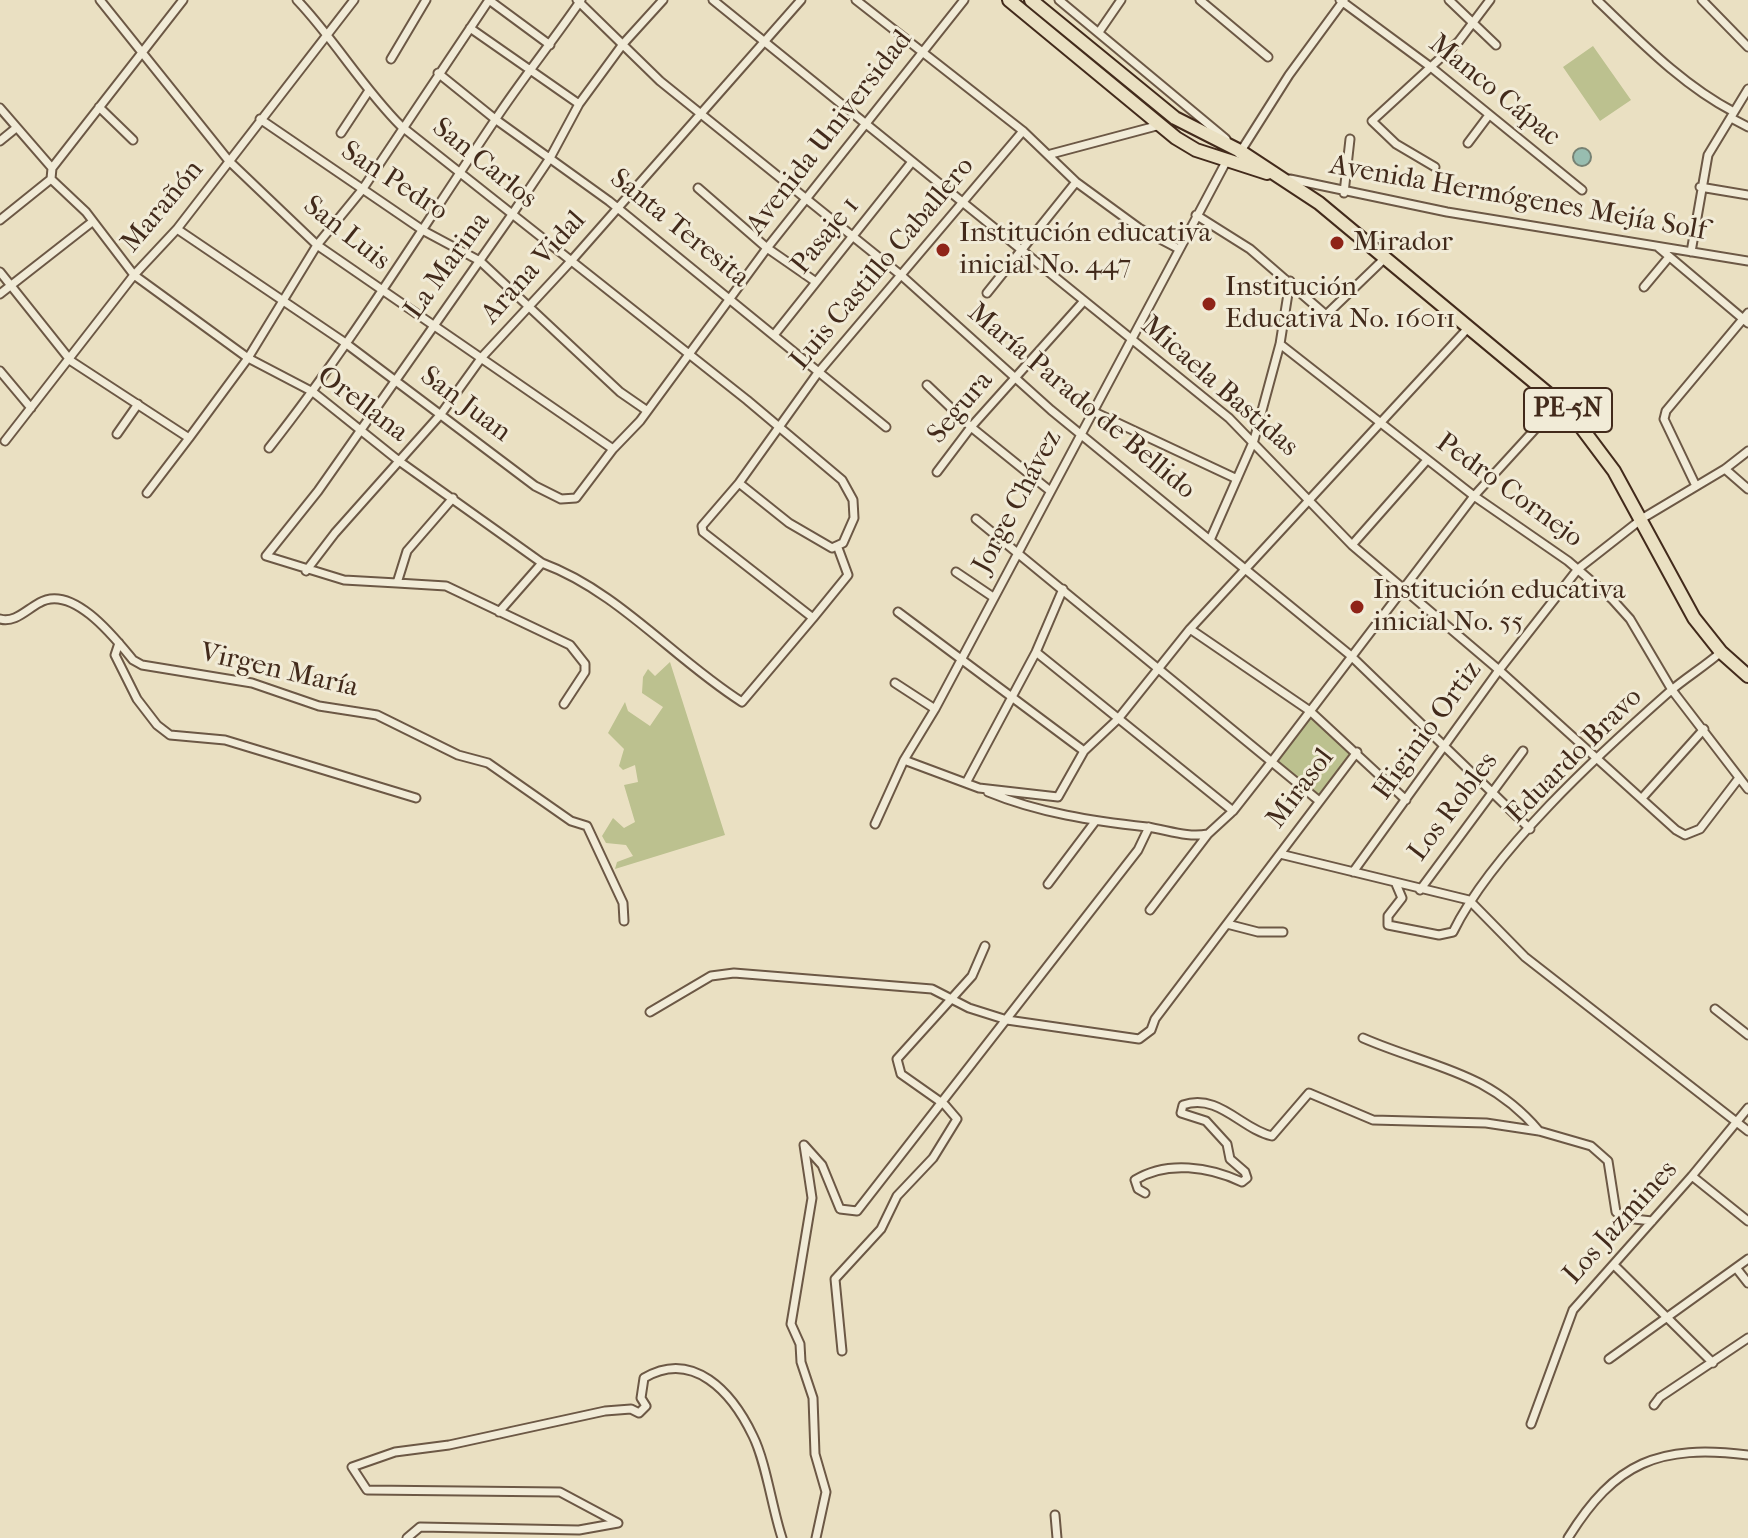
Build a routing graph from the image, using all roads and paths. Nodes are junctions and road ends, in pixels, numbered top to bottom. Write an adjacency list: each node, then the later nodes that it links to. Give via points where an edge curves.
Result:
1 (100, 0): 33 (street, San Luis)
2 (183, 0): 33 (street)
3 (297, 0): 26 (street, San Carlos)
4 (354, 0): 26 (street, Marañón)
5 (426, 0): 35 (street)
6 (489, 0): 24 (street); 29 (street)
7 (663, 0): 28 (street, La Marina)
8 (713, 0): 27 (street, Micaela Bastidas)
9 (801, 0): 27 (street, Arana Vidal)
10 (856, 0): 32 (street)
11 (964, 0): 32 (street, Avenida Universidad)
12 (1009, 0): 49 (highway, PE-5N)
13 (1031, 0): 62 (highway, PE-5N, via 1175,118)
14 (1059, 0): 25 (street)
15 (1121, 0): 25 (street)
16 (1200, 0): 34 (street)
17 (1449, 0): 23 (street)
18 (1490, 0): 23 (street)
19 (1597, 0): 46 (street)
20 (1702, 0): 31 (street)
21 (579, 1): 28 (street, María Parado de Bellido); 29 (street)
22 (1342, 1): 36 (street, Manco Cápac); 62 (street, Jorge Chávez)
23 (1474, 23): 30 (street); 36 (street)
24 (470, 28): 37 (street); 38 (street)
25 (1099, 32): 62 (street)
26 (328, 33): 40 (street, San Carlos); 47 (street, Marañón)
27 (764, 43): 44 (street, Arana Vidal); 51 (street, Micaela Bastidas)
28 (623, 44): 41 (street, La Marina); 44 (street, María Parado de Bellido)
29 (550, 45): 37 (street)
30 (1496, 45)
31 (1748, 47)
32 (923, 52): 51 (street, Avenida Universidad); 54 (street)
33 (142, 53): 42 (street); 63 (street, San Luis)
34 (1268, 57)
35 (391, 59)
36 (1432, 68): 45 (street, Manco Cápac); 65 (street, via 1372,121)
37 (532, 69): 41 (street); 48 (street)
38 (438, 73): 48 (street, Santa Teresita); 50 (street)
39 (1748, 89): 46 (street)
40 (368, 92): 50 (street, San Carlos); 55 (street)
41 (579, 104): 61 (street, La Marina)
42 (99, 107): 57 (street); 66 (street)
43 (0, 108): 53 (street)
44 (700, 114): 77 (street, María Parado de Bellido); 79 (street, Arana Vidal)
45 (1489, 115): 59 (street); 74 (street, Manco Cápac)
46 (1733, 115): 52 (street); 71 (street, via 1708,155)
47 (260, 119): 63 (street, Marañón); 73 (street, San Pedro)
48 (495, 119): 61 (street, Santa Teresita); 67 (street)
49 (1160, 125): 60 (street); 62 (highway, PE-5N, via 1196,150)
50 (401, 126): 67 (street, San Carlos); 73 (street)
51 (865, 126): 64 (street, Micaela Bastidas); 77 (street, Avenida Universidad)
52 (1748, 127)
53 (16, 128): 58 (street); 66 (street)
54 (1023, 131): 60 (street); 78 (street, Luis Castillo Caballero)
55 (341, 133)
56 (1350, 139): 75 (street)
57 (133, 140)
58 (0, 141)
59 (1468, 143)
60 (1051, 154): 70 (street)
61 (550, 158): 79 (street, Santa Teresita); 81 (street, La Marina)
62 (1234, 158): 68 (highway, PE-5N); 80 (street, Jorge Chávez)
63 (229, 161): 84 (street, Marañón); 87 (street, San Luis)
64 (911, 163): 78 (street, Micaela Bastidas); 86 (street, Pasaje 1)
65 (1435, 167)
66 (52, 168): 69 (street)
67 (461, 174): 81 (street, San Carlos); 85 (street)
68 (1282, 177): 75 (street, Avenida Hermógenes Mejía Solf); 94 (highway, PE-5N)
69 (51, 179): 82 (street); 83 (street, Orellana)
70 (1076, 182): 90 (street, via 1139,228); 91 (street)
71 (1700, 187): 76 (street); 92 (street)
72 (698, 188): 89 (street)
73 (362, 190): 85 (street, San Pedro); 87 (street)
74 (1582, 190)
75 (1344, 193): 88 (street, Avenida Hermógenes Mejía Solf)
76 (1748, 195)
77 (806, 201): 86 (street, María Parado de Bellido); 89 (street, Avenida Universidad)
78 (964, 202): 91 (street, Micaela Bastidas); 100 (street, Luis Castillo Caballero)
79 (617, 207): 95 (street, Arana Vidal); 108 (street, Santa Teresita)
80 (1196, 215): 90 (street, Jorge Chávez); 101 (street)
81 (511, 216): 95 (street, San Carlos); 96 (street, La Marina)
82 (0, 220)
83 (92, 222): 99 (street, Orellana); 103 (street)
84 (177, 229): 99 (street, Marañón); 109 (street, San Juan)
85 (424, 231): 96 (street, San Pedro); 105 (street)
86 (852, 238): 100 (street, María Parado de Bellido); 102 (street, Pasaje 1)
87 (317, 245): 105 (street, San Luis); 109 (street)
88 (1656, 246): 92 (street, Avenida Hermógenes Mejía Solf); 93 (street)
89 (767, 248): 102 (street); 108 (street, Avenida Universidad)
90 (1179, 249): 116 (street, Jorge Chávez)
91 (1020, 250): 106 (street); 110 (street, Micaela Bastidas)
92 (1691, 252): 97 (street, Avenida Hermógenes Mejía Solf)
93 (1669, 257): 104 (street); 112 (street)
94 (1384, 259): 101 (street, via 1326,315); 114 (highway, PE-5N)
95 (572, 260): 111 (street, Arana Vidal); 119 (street, San Carlos)
96 (480, 261): 111 (street, San Pedro); 113 (street, La Marina)
97 (1748, 261)
98 (0, 272): 103 (street)
99 (134, 275): 121 (street, Orellana); 122 (street, Marañón)
100 (902, 276): 124 (street, Luis Castillo Caballero); 125 (street, María Parado de Bellido)
101 (1290, 281): 118 (street)
102 (816, 282): 115 (street, Pasaje 1)
103 (11, 285): 107 (street); 122 (street)
104 (1644, 287)
105 (380, 290): 113 (street, San Luis); 117 (street)
106 (987, 293)
107 (0, 294)
108 (730, 298): 115 (street, Santa Teresita); 119 (street, Avenida Universidad)
109 (282, 299): 117 (street, San Juan); 121 (street)
110 (1083, 302): 116 (street, Micaela Bastidas); 125 (street, Segura)
111 (528, 304): 120 (street, Arana Vidal); 132 (street, San Pedro)
112 (1746, 318): 154 (street, via 1666,411 1664,419)
113 (432, 324): 120 (street, San Luis); 126 (street, La Marina)
114 (1468, 328): 129 (highway, PE-5N); 135 (street)
115 (774, 335): 124 (street, Santa Teresita)
116 (1130, 339): 133 (street, Jorge Chávez); 143 (street, Micaela Bastidas)
117 (344, 342): 126 (street, San Juan); 128 (street)
118 (1280, 344): 135 (street, Pedro Cornejo); 143 (street)
119 (687, 352): 132 (street, Avenida Universidad); 138 (street, San Carlos)
120 (482, 357): 134 (street, Arana Vidal); 146 (street, San Luis)
121 (248, 358): 128 (street, Orellana); 142 (street)
122 (71, 361): 130 (street); 131 (street, Marañón)
123 (0, 371): 131 (street)
124 (817, 374): 136 (street, Santa Teresita); 138 (street, Luis Castillo Caballero)
125 (1016, 377): 137 (street, Segura); 140 (street, María Parado de Bellido)
126 (396, 381): 134 (street, San Juan); 139 (street, La Marina)
127 (927, 385): 137 (street)
128 (313, 392): 139 (street, Orellana); 145 (street)
129 (1559, 403): 158 (street); 161 (highway, PE-5N, via 1600,448)
130 (138, 404): 141 (street); 142 (street)
131 (31, 408): 144 (street, Marañón)
132 (646, 410): 146 (street, Avenida Universidad)
133 (1092, 411): 140 (street, Jorge Chávez); 152 (street)
134 (441, 414): 146 (street, San Juan, via 535,486 561,499 585,491); 149 (street, Arana Vidal)
135 (1382, 423): 148 (street, Pedro Cornejo); 160 (street)
136 (886, 427)
137 (971, 427): 151 (street, Segura); 156 (street)
138 (780, 428): 153 (street, Luis Castillo Caballero); 165 (street, San Carlos, via 849,487 854,518)
139 (360, 430): 149 (street, Orellana); 170 (street, La Marina, via 266,556)
140 (1080, 432): 156 (street, Jorge Chávez); 163 (street, María Parado de Bellido)
141 (117, 434)
142 (189, 438): 157 (street)
143 (1254, 440): 152 (street); 160 (street, Micaela Bastidas)
144 (5, 441)
145 (269, 448)
146 (613, 449)
147 (1748, 451): 150 (street, Higinio Ortiz)
148 (1427, 460): 158 (street, Pedro Cornejo); 164 (street)
149 (399, 461): 159 (street, Orellana); 170 (street, Arana Vidal)
150 (1725, 469): 154 (street, Higinio Ortiz); 155 (street)
151 (937, 472)
152 (1237, 479): 163 (street)
153 (739, 483): 165 (street, via 789,523); 178 (street, Luis Castillo Caballero, via 702,526 703,532)
154 (1696, 486): 161 (street, Higinio Ortiz)
155 (1748, 489)
156 (1049, 490): 166 (street, Jorge Chávez)
157 (147, 493)
158 (1474, 496): 168 (street, Pedro Cornejo); 174 (street)
159 (453, 498): 167 (street, Orellana); 172 (street, via 407,551)
160 (1311, 501): 164 (street, Micaela Bastidas); 169 (street)
161 (1643, 518): 168 (street, Higinio Ortiz); 183 (highway, PE-5N, via 1681,598)
162 (976, 519): 166 (street)
163 (1210, 540): 169 (street, María Parado de Bellido)
164 (1352, 545): 174 (street, Micaela Bastidas)
165 (838, 548): 178 (street, via 848,575)
166 (1017, 553): 173 (street); 175 (street, Jorge Chávez)
167 (542, 563): 176 (street); 178 (street, Orellana, via 597,593 739,700 745,701)
168 (1578, 569): 187 (street, Higinio Ortiz); 190 (street, Pedro Cornejo, via 1630,619)
169 (1246, 570): 180 (street); 184 (street, María Parado de Bellido)
170 (306, 571): 172 (street)
171 (956, 572): 175 (street)
172 (397, 583): 176 (street, via 446,586)
173 (1063, 589): 182 (street); 186 (street)
174 (1403, 591): 184 (street); 187 (street, Micaela Bastidas)
175 (993, 597): 185 (street, Jorge Chávez)
176 (499, 612): 192 (street, via 570,645 580,656 585,672)
177 (898, 612): 185 (street)
178 (813, 618)
179 (0, 619): 181 (street, Virgen María, via 11,620 42,600 57,599 89,613)
180 (1190, 629): 186 (street); 194 (street)
181 (119, 643): 210 (street, via 115,655 137,699 170,735 225,740); 226 (street, Virgen María, via 142,665 252,683 319,706 377,715 458,755 488,763 571,821 587,826 623,903)
182 (1036, 652): 191 (street); 195 (street)
183 (1721, 652): 188 (highway, PE-5N); 190 (street, Eduardo Bravo)
184 (1350, 655): 194 (street); 197 (street, María Parado de Bellido)
185 (960, 660): 191 (street); 193 (street, Jorge Chávez)
186 (1157, 668): 195 (street); 203 (street)
187 (1499, 670): 197 (street, Higinio Ortiz); 201 (street, Micaela Bastidas)
188 (1748, 676)
189 (895, 683): 193 (street)
190 (1672, 690): 196 (street, Pedro Cornejo); 201 (street, Eduardo Bravo)
191 (1009, 698): 198 (street); 205 (street)
192 (564, 704)
193 (935, 709): 202 (street, Jorge Chávez)
194 (1310, 711): 200 (street); 203 (street)
195 (1118, 719): 198 (street); 213 (street)
196 (1704, 729): 204 (street, Pedro Cornejo); 209 (street)
197 (1444, 747): 208 (street, María Parado de Bellido); 212 (street, Higinio Ortiz)
198 (1084, 751): 206 (street, via 1058,797)
199 (1523, 751): 208 (street, Los Robles)
200 (1357, 752): 211 (street, Mirasol); 212 (street)
201 (1596, 759): 209 (street, Micaela Bastidas); 217 (street, Eduardo Bravo)
202 (904, 760): 205 (street); 215 (street, Jorge Chávez)
203 (1273, 760): 211 (street); 213 (street)
204 (1739, 778): 207 (street, Pedro Cornejo); 209 (street, Micaela Bastidas, via 1700,829 1685,835)
205 (966, 783): 206 (street)
206 (979, 788): 214 (street)
207 (1748, 789)
208 (1491, 793): 217 (street, María Parado de Bellido); 223 (street, Los Robles)
209 (1643, 797)
210 (416, 798)
211 (1318, 800): 219 (street, Mirasol)
212 (1406, 800): 220 (street, Higinio Ortiz)
213 (1233, 811): 218 (street)
214 (1094, 823): 216 (street); 221 (street)
215 (875, 824)
216 (1149, 827): 218 (street); 233 (street, via 1138,850)
217 (1530, 829): 224 (street, Eduardo Bravo)
218 (1208, 834): 225 (street)
219 (1280, 854): 220 (street); 227 (street, Mirasol)
220 (1353, 872): 222 (street)
221 (1048, 884)
222 (1396, 884): 223 (street); 224 (street, Eduardo Bravo, via 1402,894 1388,925 1448,936)
223 (1420, 890): 224 (street)
224 (1469, 900): 238 (street, via 1525,957)
225 (1150, 910)
226 (624, 921)
227 (1227, 924): 228 (street); 233 (street, Mirasol, via 1151,1030 1139,1039)
228 (1283, 932)
229 (985, 946): 230 (street, via 972,976)
230 (951, 998): 232 (street, via 900,984 859,986 734,973 711,976); 233 (street); 236 (street, via 897,1059 901,1074)
231 (1715, 1009): 234 (street)
232 (650, 1012)
233 (1007, 1020): 236 (street)
234 (1748, 1035)
235 (1363, 1038): 239 (street, via 1403,1055 1436,1061 1496,1089)
236 (940, 1101): 251 (street, via 957,1119 933,1158 897,1196 881,1229 835,1279); 260 (street, via 853,1212 840,1209 822,1165 804,1145 812,1198 791,1324 813,1398 815,1454 826,1492)
237 (1748, 1108): 238 (street, Los Jazmines)
238 (1736, 1122): 240 (street); 241 (street, Los Jazmines)
239 (1539, 1131): 242 (street, via 1453,1121 1373,1120 1309,1093 1272,1136 1226,1110 1191,1102 1181,1113 1206,1121 1247,1178 1242,1182 1203,1167 1146,1173 1135,1180); 243 (street, via 1601,1151 1611,1172 1616,1212)
240 (1748, 1131)
241 (1692, 1176): 243 (street, Los Jazmines); 244 (street)
242 (1145, 1193)
243 (1652, 1221): 246 (street, Los Jazmines)
244 (1748, 1221)
245 (1748, 1259): 247 (street)
246 (1614, 1265): 249 (street); 255 (street, Los Jazmines, via 1573,1310)
247 (1737, 1269): 248 (street); 249 (street)
248 (1748, 1283)
249 (1667, 1316): 252 (street); 253 (street)
250 (1748, 1338): 253 (street)
251 (842, 1351)
252 (1609, 1359)
253 (1713, 1363): 254 (street)
254 (1654, 1405)
255 (1531, 1424)
256 (1748, 1455): 262 (street, via 1716,1451 1645,1461 1594,1497)
257 (1055, 1515): 261 (street)
258 (407, 1538): 259 (street, via 420,1527 579,1530 618,1523 560,1492 367,1490 352,1467 395,1452 605,1411 639,1413 646,1406 641,1398 644,1378 662,1367 681,1366 708,1376 754,1437)
259 (782, 1538)
260 (816, 1538)
261 (1057, 1538)
262 (1568, 1538)

